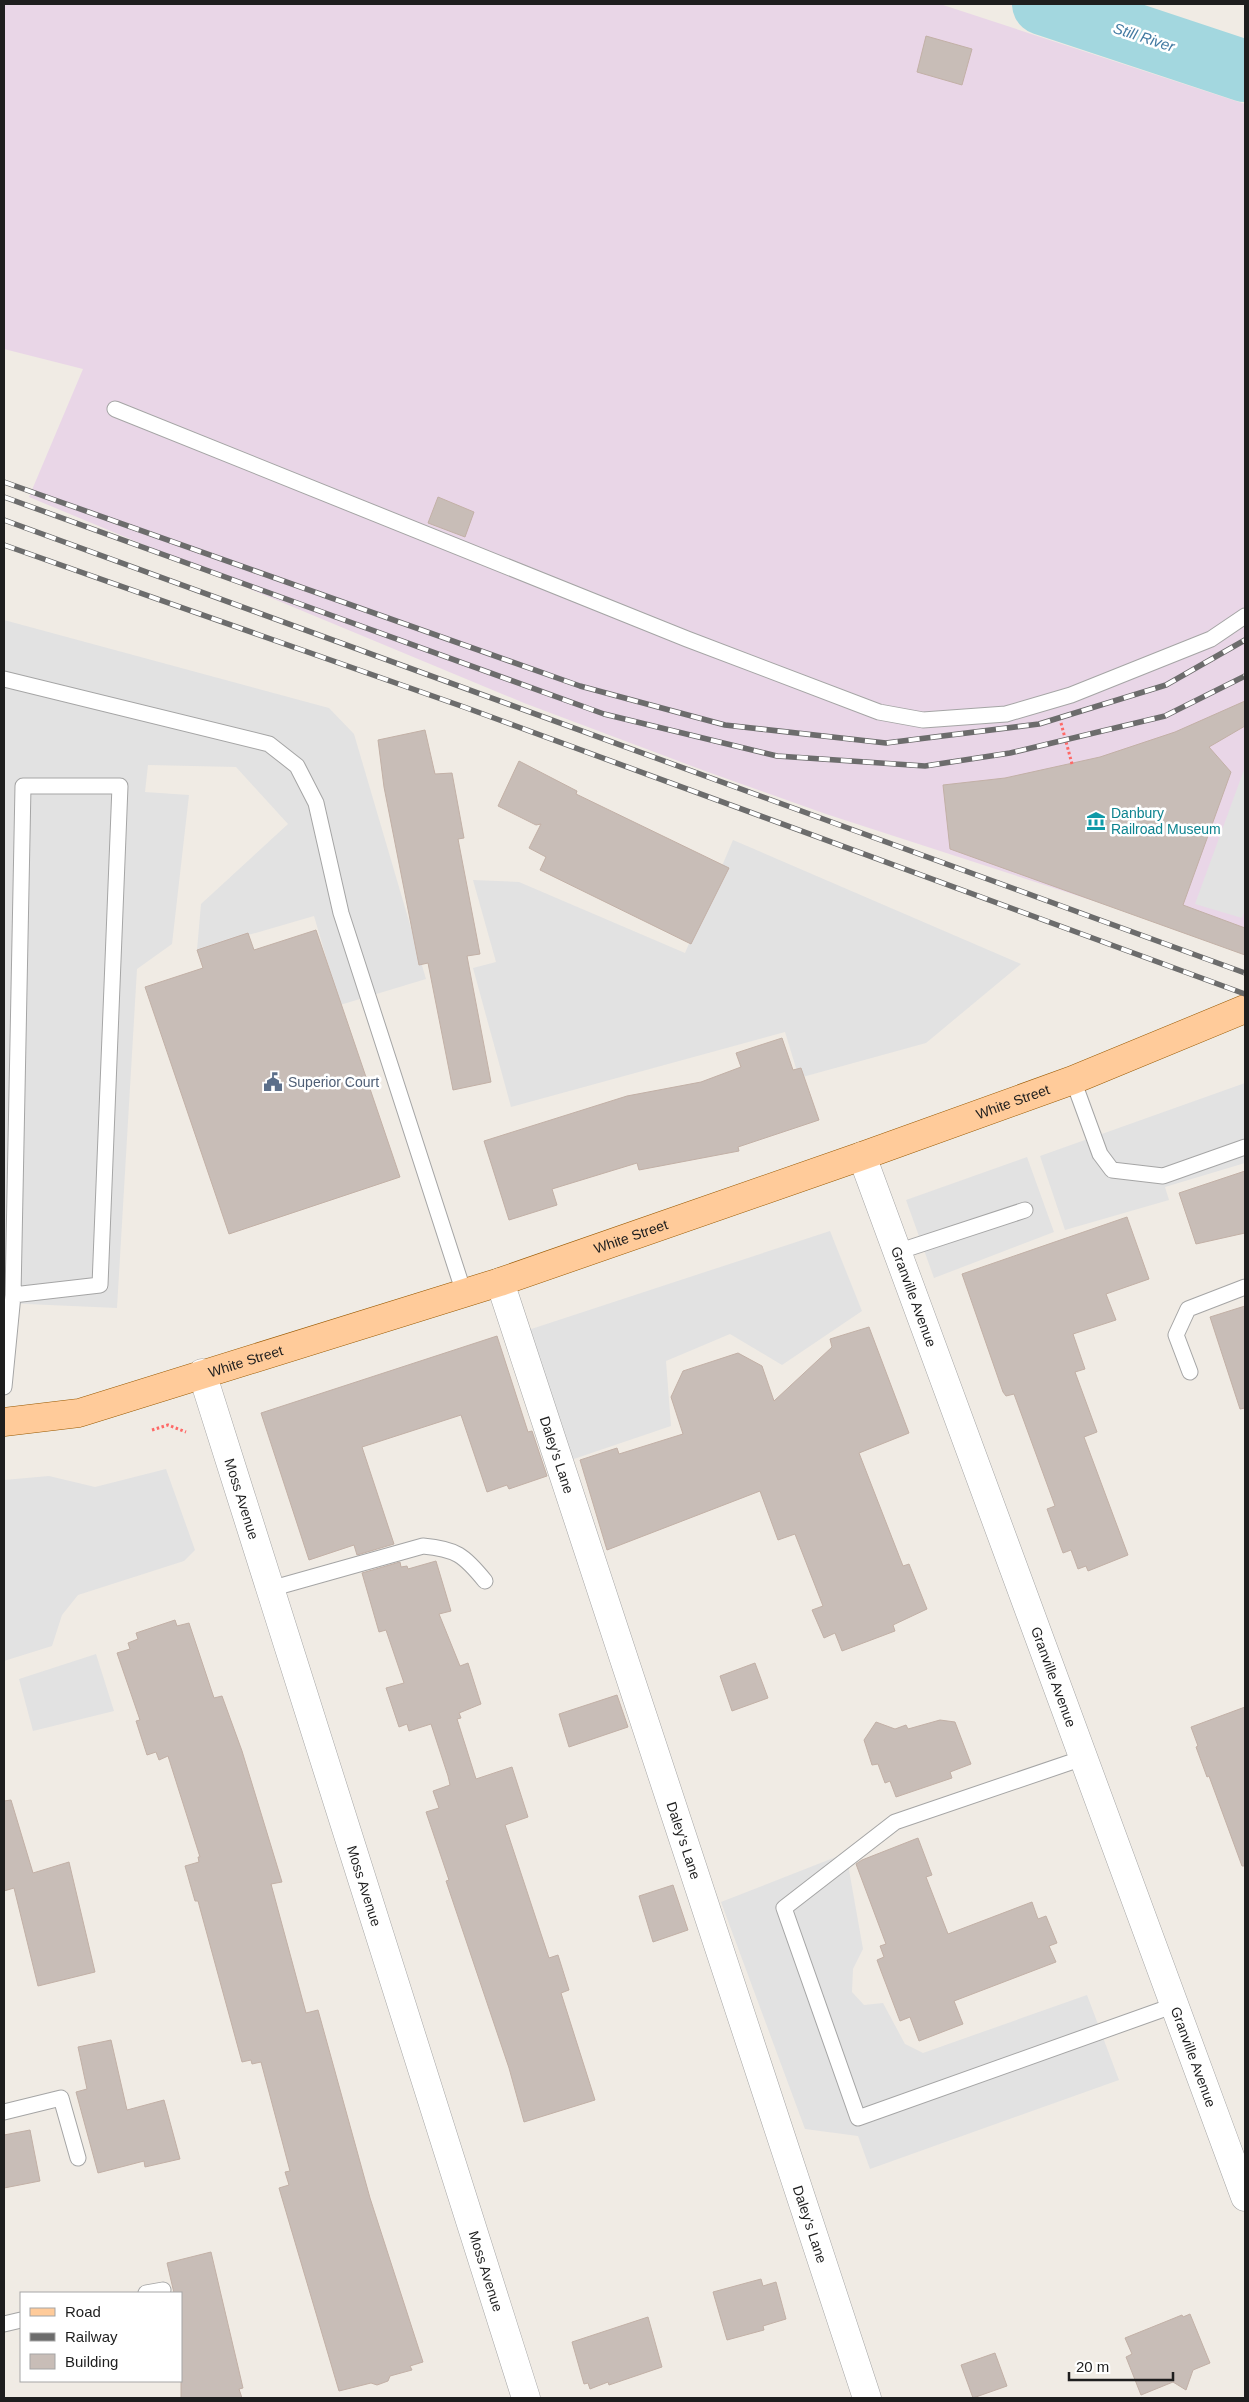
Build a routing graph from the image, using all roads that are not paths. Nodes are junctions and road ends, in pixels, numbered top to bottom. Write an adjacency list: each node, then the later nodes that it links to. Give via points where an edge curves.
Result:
1 (115, 410): 2 (lane, via 878,712 923,720 1006,714 1054,700 1211,639)
2 (1245, 616)
3 (4, 679): 12 (lane, via 269,744 297,766 316,803 341,913)
4 (1242, 1016): 5 (main road, White Street)
5 (1073, 1080): 6 (lane, via 1100,1154 1112,1170 1163,1176); 7 (main road, White Street)
6 (1245, 1147)
7 (862, 1156): 9 (street, Granville Avenue); 10 (main road, White Street)
8 (1025, 1210): 9 (lane)
9 (897, 1252): 20 (street, Granville Avenue)
10 (500, 1282): 12 (main road, White Street); 30 (street, Daley's Lane)
11 (1245, 1287): 14 (lane, via 1188,1308 1176,1335)
12 (464, 1293): 15 (main road, White Street)
13 (13, 1295): 13 (lane, via 100,1285 120,786 23,786); 16 (lane)
14 (1190, 1372)
15 (202, 1373): 17 (main road, White Street, via 80,1413); 19 (street, Moss Avenue)
16 (4, 1387)
17 (4, 1422)
18 (485, 1581): 19 (lane, via 468,1560 445,1548 423,1546)
19 (270, 1589): 29 (street, Moss Avenue)
20 (1083, 1758): 21 (street, Granville Avenue); 21 (lane, via 895,1822 784,1908 858,2118)
21 (1174, 2005): 24 (street, Granville Avenue)
22 (4, 2112): 23 (lane, via 61,2098)
23 (78, 2158)
24 (1245, 2197)
25 (163, 2290): 26 (lane)
26 (152, 2292)
27 (20, 2320): 28 (lane)
28 (4, 2324)
29 (526, 2398)
30 (867, 2398)

